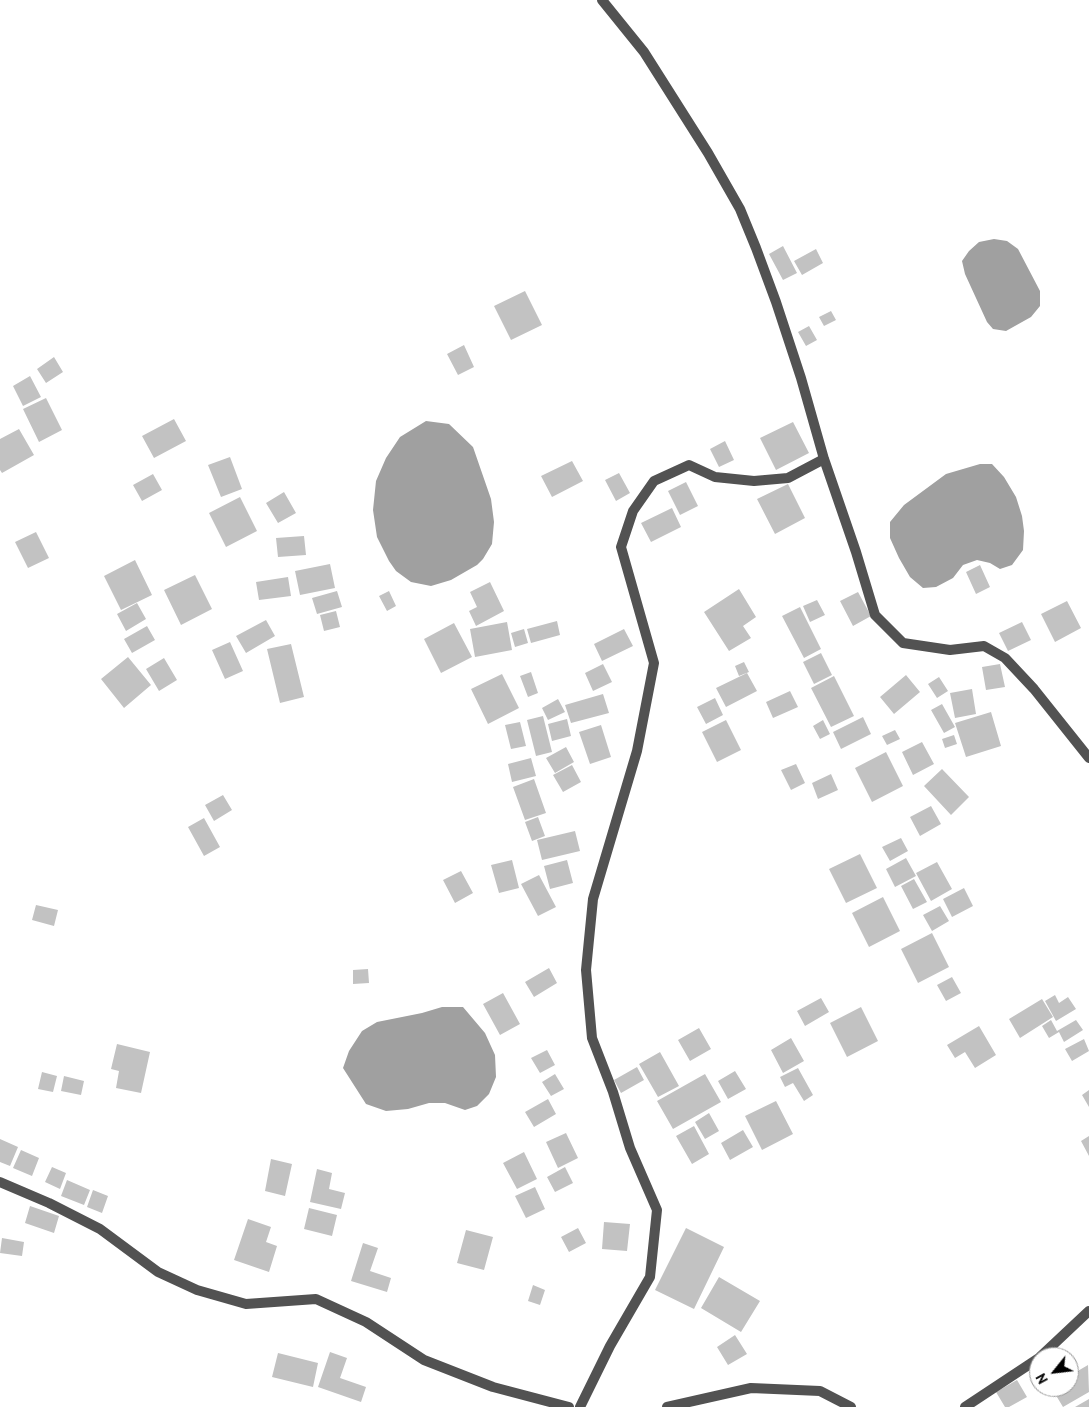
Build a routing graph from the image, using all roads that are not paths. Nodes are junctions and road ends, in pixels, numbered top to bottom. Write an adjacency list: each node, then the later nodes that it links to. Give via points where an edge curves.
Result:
1 (602, 0): 2 (street, via 644,52 740,209 776,302)
2 (824, 459): 3 (street, via 875,615 903,643 950,650 984,646 1005,658); 9 (street, via 788,478 754,481 715,477 689,465 654,481 633,511 621,547 654,663 637,751 593,899 586,970 592,1038 614,1092 630,1148 657,1210 650,1277 610,1346)
3 (1089, 758)
4 (0, 1182): 8 (street, via 100,1229 158,1272 197,1290 246,1304 316,1299 366,1322 424,1360 492,1387)
5 (1089, 1311): 6 (street)
6 (1050, 1347)
7 (1029, 1364): 12 (street)
8 (569, 1407)
9 (580, 1407)
10 (667, 1407): 11 (street, via 751,1388 820,1391)
11 (851, 1407)
12 (965, 1407)

